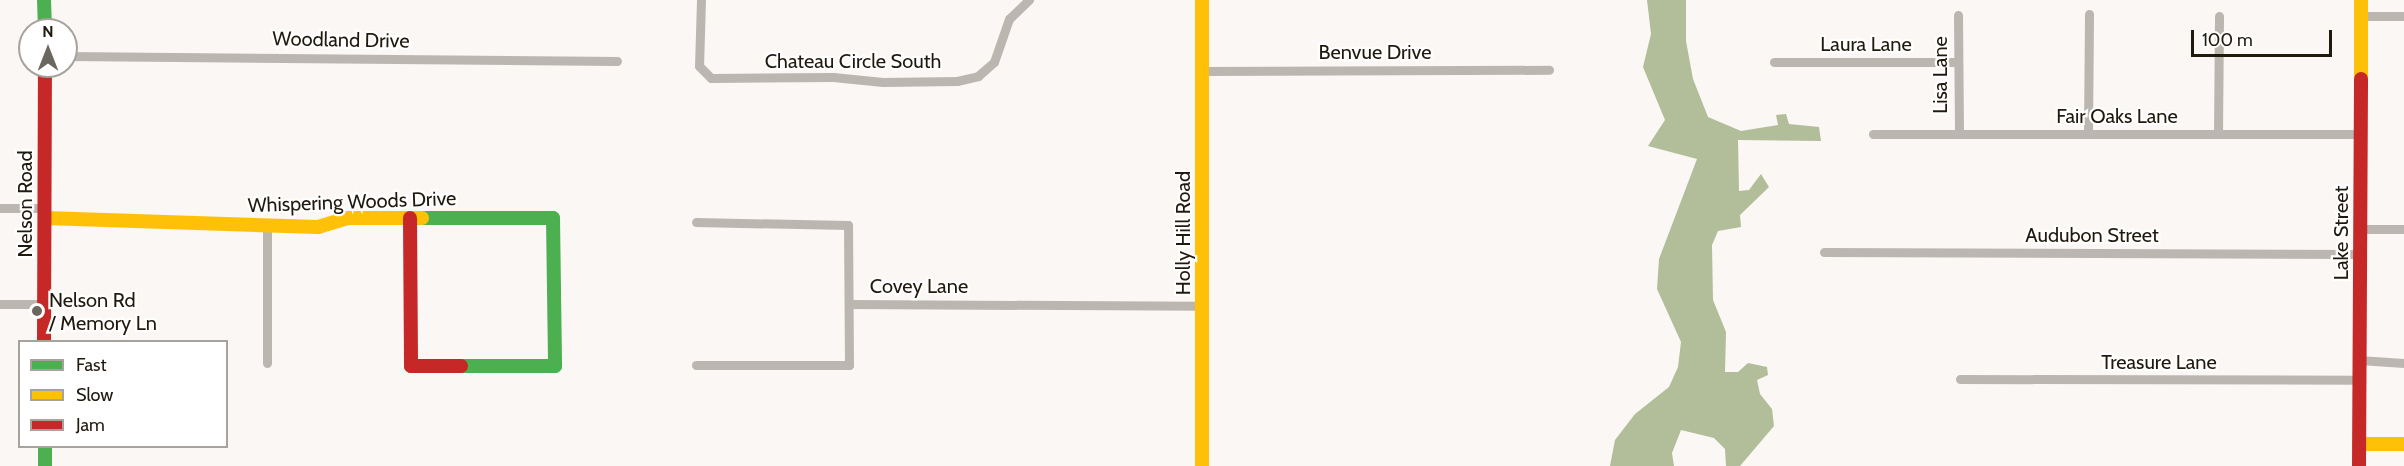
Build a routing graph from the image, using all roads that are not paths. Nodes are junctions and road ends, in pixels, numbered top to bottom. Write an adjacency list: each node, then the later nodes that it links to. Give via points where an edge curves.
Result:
1 (44, 0): 11 (street)
2 (1029, 0): 5 (street, Chateau Circle South, via 1009,19 994,62 978,76 957,81 883,82 833,77 711,78 699,66)
3 (1202, 0): 17 (street, Holly Hill Road)
4 (2361, 0): 9 (street, Lake Street)
5 (702, 2)
6 (1958, 15): 15 (street, Lisa Lane)
7 (2089, 15): 19 (street)
8 (2219, 16): 22 (street)
9 (2361, 16): 10 (street); 23 (street, Lake Street)
10 (2404, 16)
11 (45, 18)
12 (78, 56): 13 (street, Woodland Drive)
13 (617, 61)
14 (1774, 62): 15 (street, Laura Lane)
15 (1958, 62): 21 (street, Lisa Lane)
16 (1549, 70): 17 (street, Benvue Drive)
17 (1202, 71): 36 (street, Holly Hill Road)
18 (45, 78): 25 (street, Nelson Road)
19 (2088, 133): 21 (street, Fair Oaks Lane); 22 (street, Fair Oaks Lane)
20 (1873, 134): 21 (street, Fair Oaks Lane)
21 (1959, 134)
22 (2218, 134): 23 (street, Fair Oaks Lane)
23 (2361, 134): 29 (street, Lake Street)
24 (0, 208): 25 (street)
25 (44, 213): 28 (street, Whispering Woods Drive); 34 (street, Nelson Road)
26 (410, 218): 26 (street, Whispering Woods Drive, via 553,218 555,366 411,366); 28 (street, Whispering Woods Drive, via 348,218 318,227)
27 (696, 222): 35 (street, via 848,225)
28 (267, 226): 39 (street)
29 (2360, 229): 30 (street); 32 (street, Lake Street)
30 (2404, 229)
31 (1824, 252): 32 (street, Audubon Street)
32 (2360, 254): 38 (street, Lake Street)
33 (0, 304): 34 (street)
34 (44, 304): 37 (street, Nelson Road)
35 (849, 304): 36 (street, Covey Lane); 41 (street, Covey Lane, via 849,364)
36 (1202, 306): 48 (street, Holly Hill Road)
37 (44, 340)
38 (2359, 360): 40 (street); 43 (street, Lake Street)
39 (267, 363)
40 (2404, 363)
41 (696, 365)
42 (1959, 379): 43 (street, Treasure Lane)
43 (2359, 380): 44 (street, Lake Street)
44 (2359, 444): 45 (street); 49 (street, Lake Street)
45 (2404, 444)
46 (45, 448): 47 (street)
47 (45, 466)
48 (1203, 466)
49 (2359, 466)

